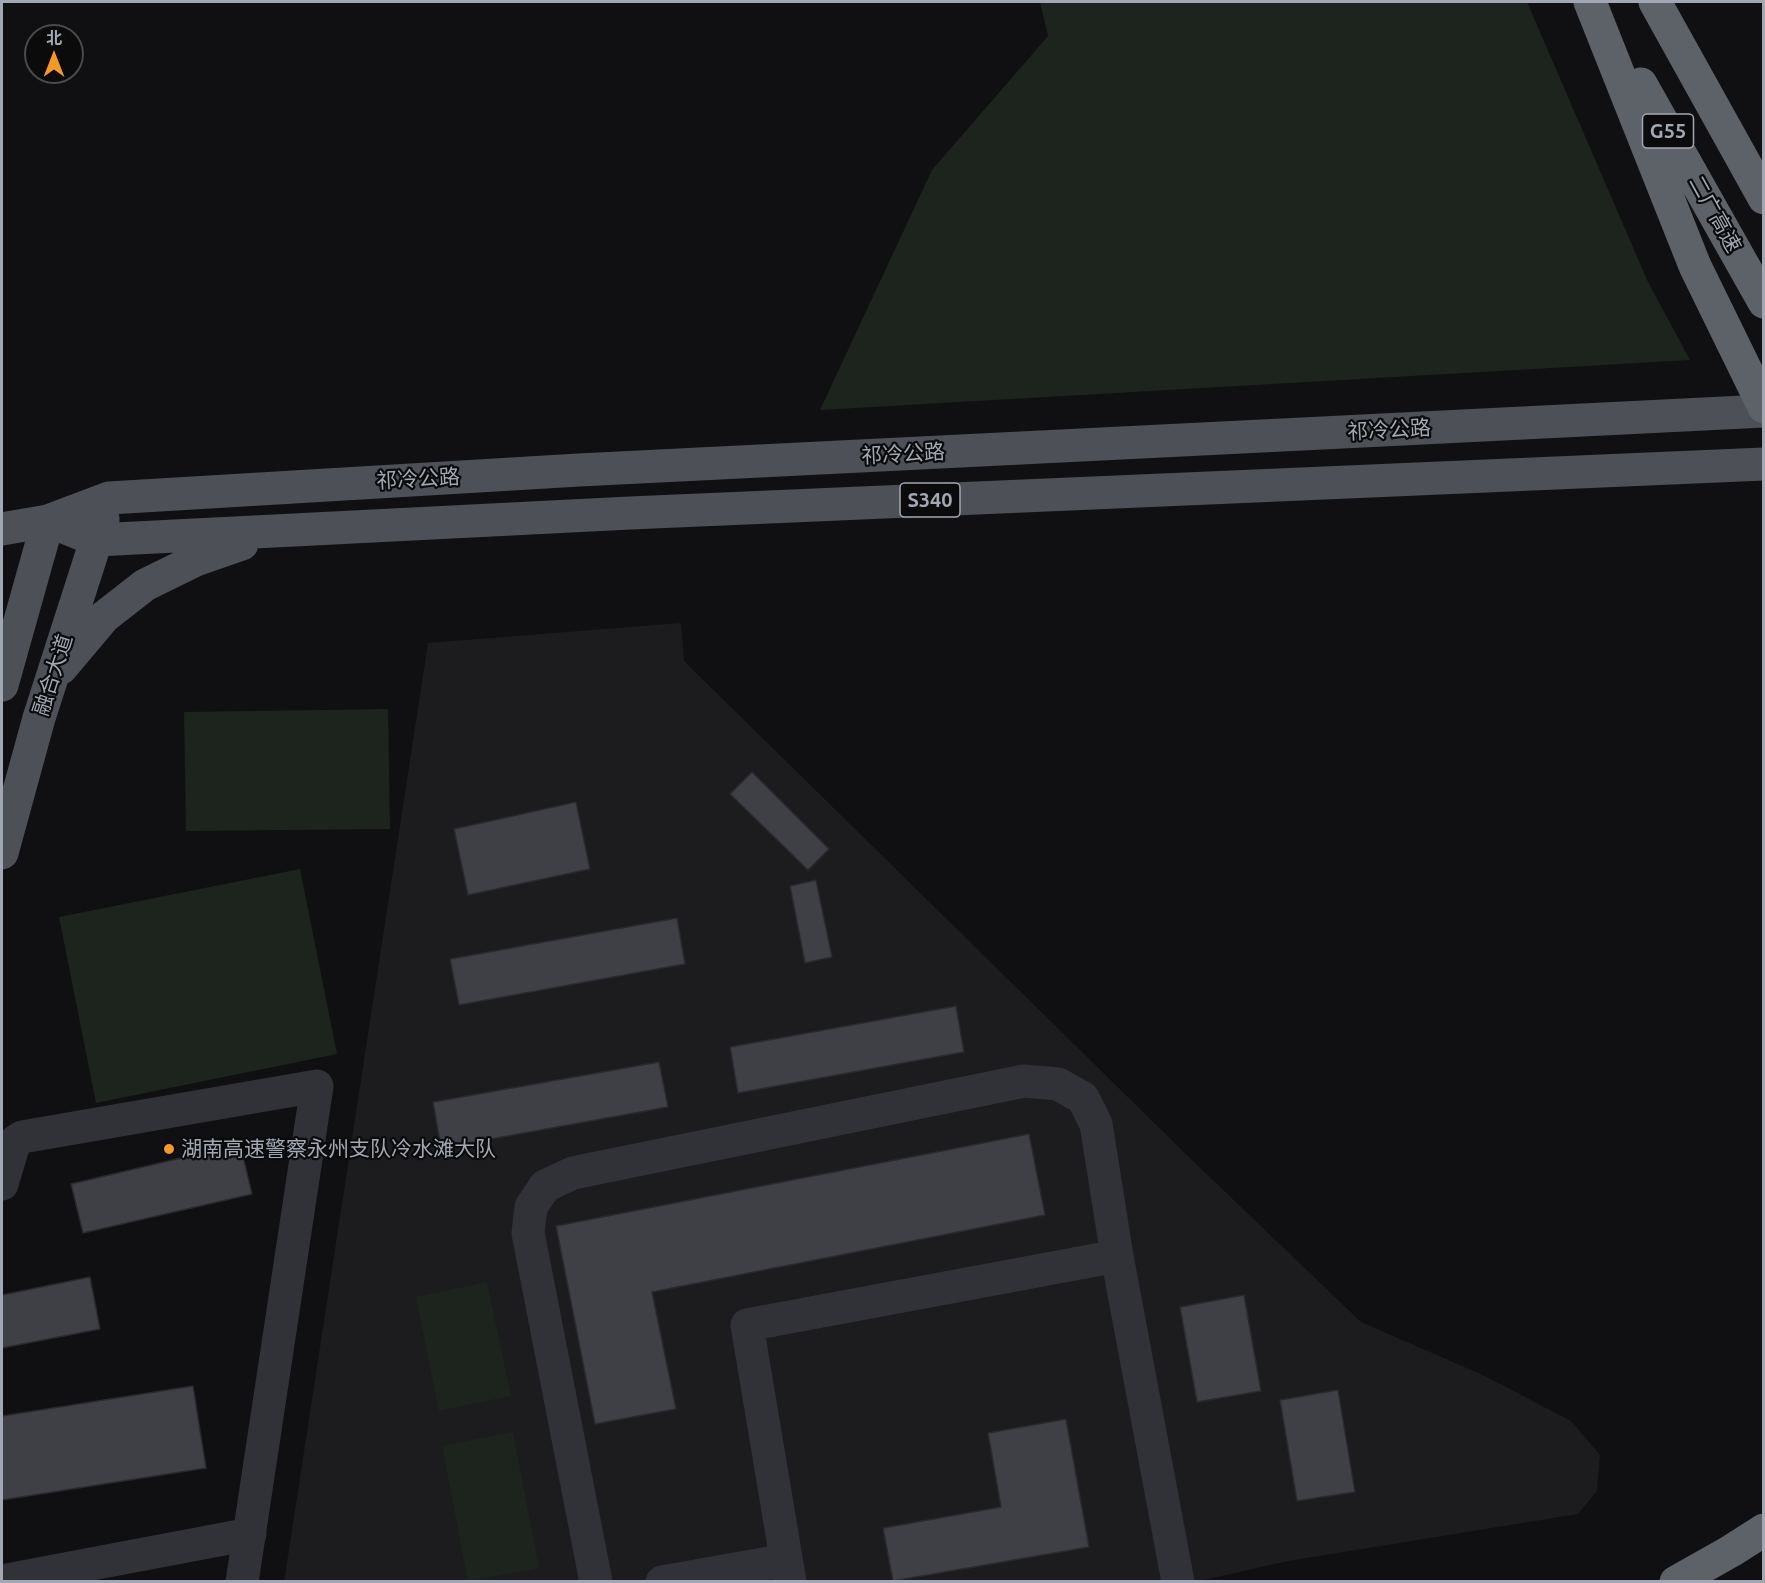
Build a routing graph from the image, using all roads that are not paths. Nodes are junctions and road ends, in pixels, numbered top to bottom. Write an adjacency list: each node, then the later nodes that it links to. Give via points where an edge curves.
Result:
1 (1590, 2): 6 (highway, via 1695,266)
2 (1595, 2): 5 (highway, 二广高速 / G55)
3 (1654, 2): 4 (highway, G55)
4 (1764, 198)
5 (1764, 302)
6 (1764, 409): 8 (main road, 祁冷公路 / S340)
7 (1764, 464): 11 (main road, S340)
8 (109, 498): 9 (main road, 祁冷公路 / S340); 12 (main road, 融合大道)
9 (48, 521): 10 (main road, S340); 12 (main road, S340); 14 (main road)
10 (2, 529)
11 (278, 532): 12 (main road, S340); 13 (main road, via 196,560 145,585 104,617)
12 (96, 540): 13 (main road, 融合大道)
13 (52, 679): 15 (main road, 融合大道)
14 (2, 685)
15 (2, 853)
16 (2, 1184): 19 (lane, via 13,1147 22,1137 317,1086)
17 (1117, 1256): 20 (lane, via 747,1325); 23 (lane, via 1096,1124 1083,1098 1058,1084 1024,1081 573,1173 544,1186 531,1207 528,1233); 25 (lane)
18 (1764, 1530): 26 (highway)
19 (250, 1534): 21 (lane); 22 (lane)
20 (788, 1571): 24 (lane)
21 (2, 1581)
22 (243, 1581)
23 (596, 1581)
24 (662, 1581)
25 (1178, 1581)
26 (1676, 1581)

